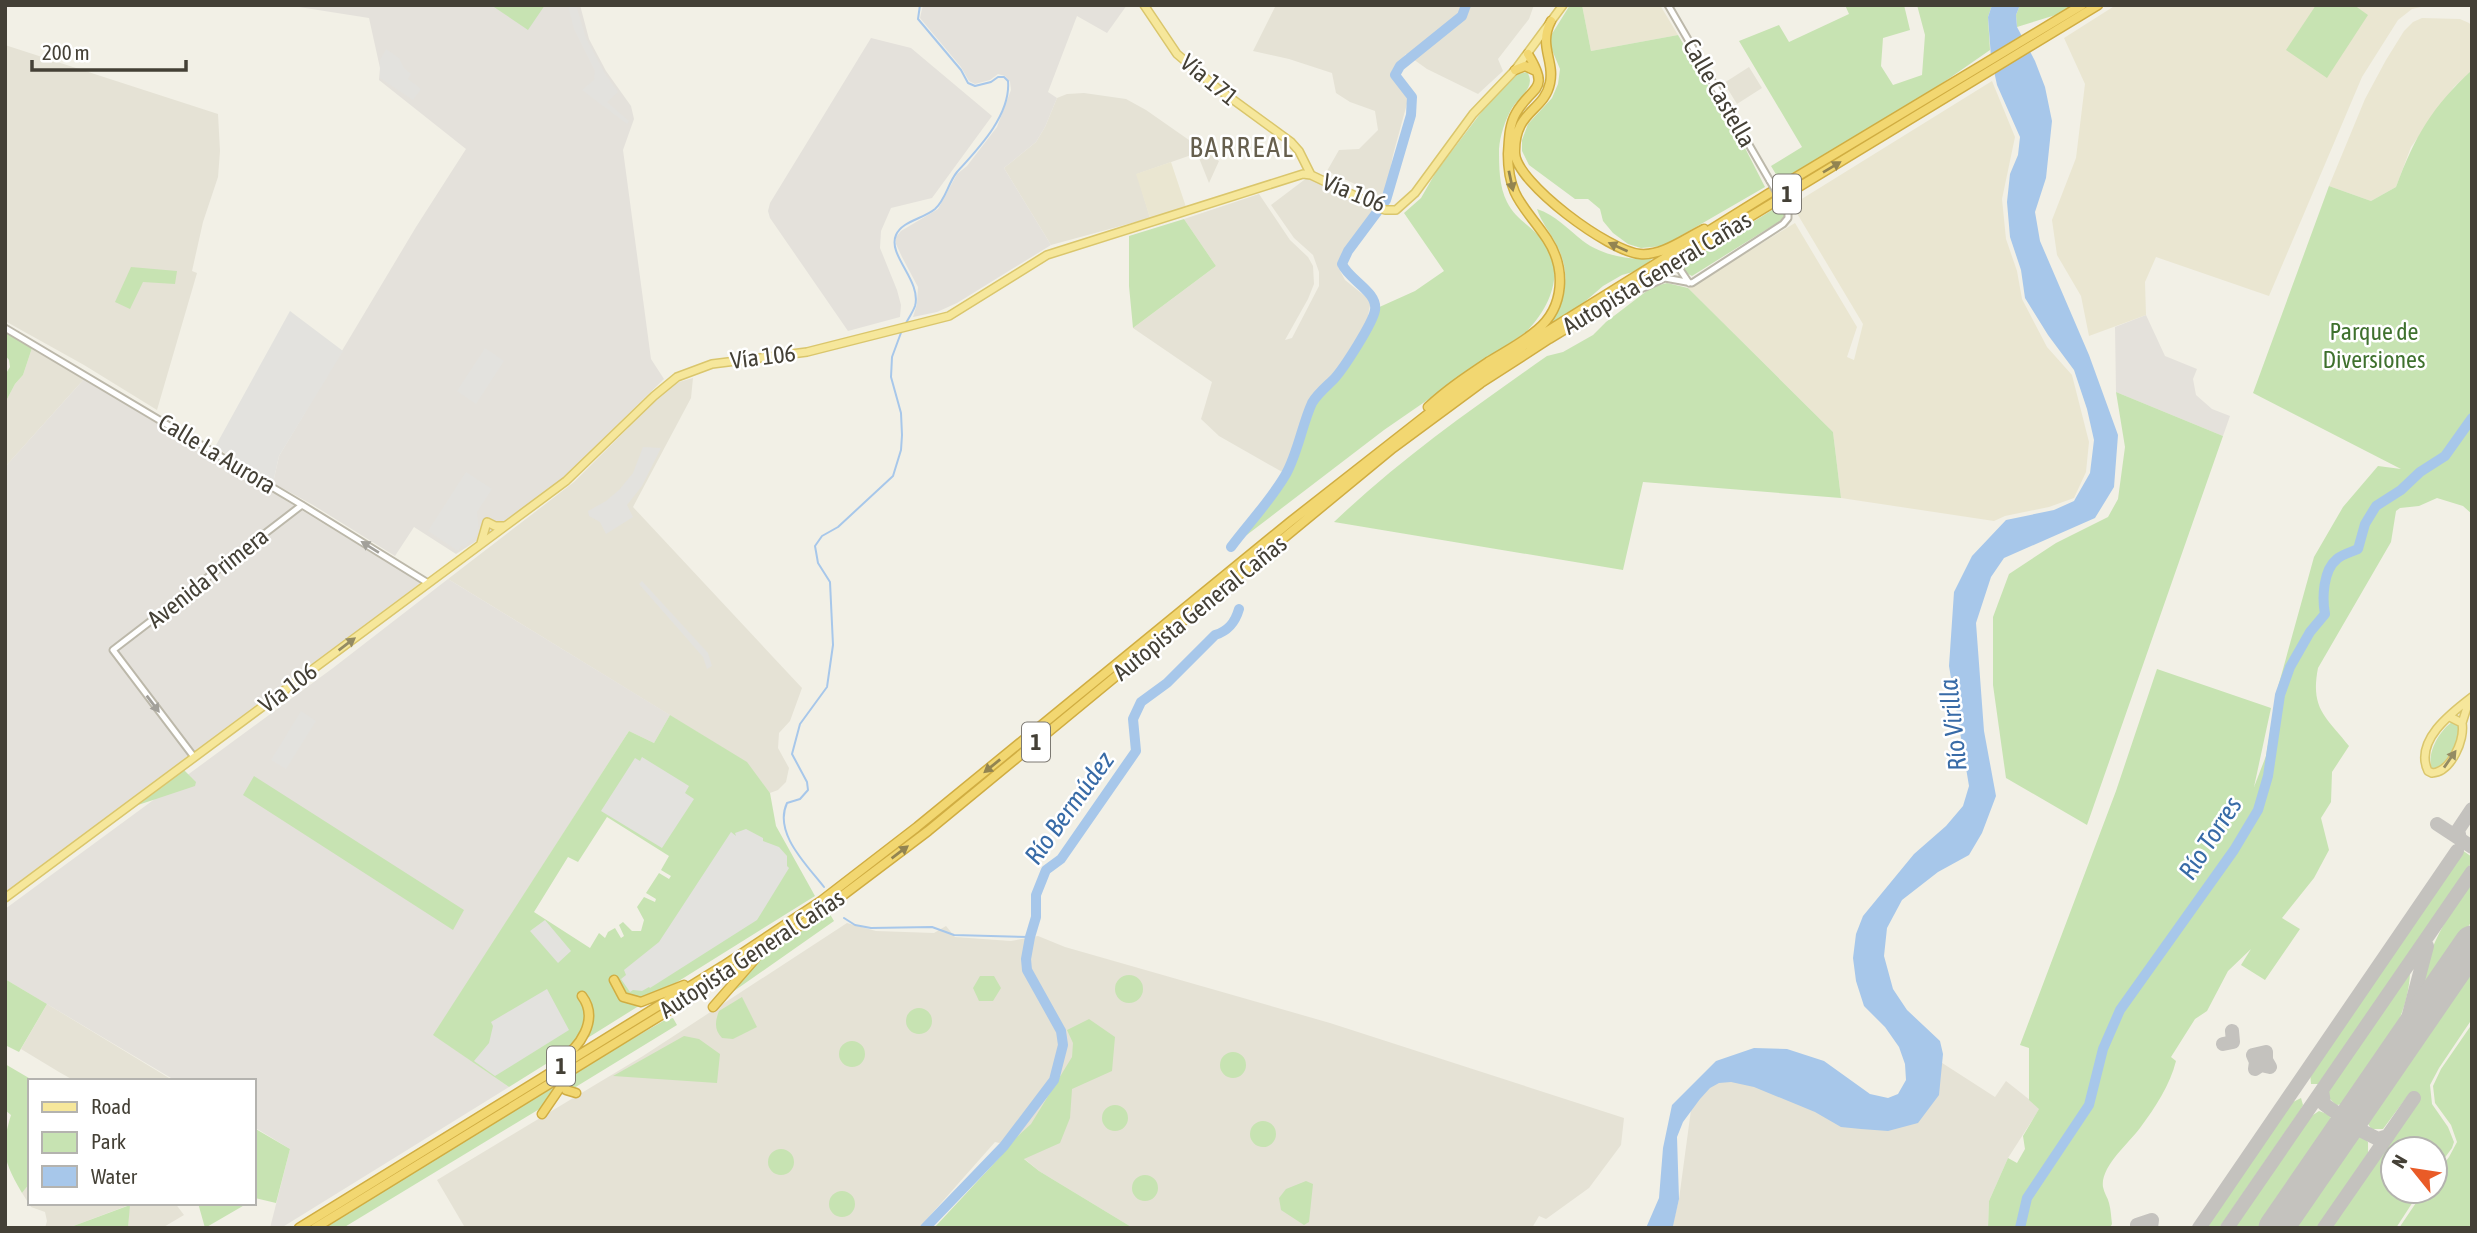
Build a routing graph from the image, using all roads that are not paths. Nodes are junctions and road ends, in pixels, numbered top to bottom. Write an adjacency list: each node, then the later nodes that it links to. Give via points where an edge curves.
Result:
1 (1144, 5): 13 (main road, Vía 171, via 1177,54 1291,142)
2 (1563, 5): 7 (main road, Vía 106)
3 (1668, 5): 16 (street, Calle Castella, bridge, via 1788,211 1783,224)
4 (2082, 5): 6 (highway, Autopista General Cañas / 1)
5 (2098, 5): 6 (highway, Autopista General Cañas / 1)
6 (2071, 16): 12 (highway, Autopista General Cañas / 1)
7 (1551, 21): 8 (main road, Vía 106); 9 (highway, via 1545,39)
8 (1528, 53): 9 (highway); 10 (main road, Vía 106); 11 (highway)
9 (1548, 61): 14 (highway, one-way to 9, via 1656,253 1631,253 1606,242 1535,186 1516,159 1519,127 1550,85)
10 (1515, 70): 11 (highway, via 1525,66); 13 (main road, Vía 106, via 1473,114 1415,193 1392,211)
11 (1538, 73): 19 (highway, one-way to 19, via 1534,92 1512,122 1508,166 1515,195 1558,260 1556,303 1538,329 1447,391)
12 (1965, 80): 14 (highway, Autopista General Cañas / 1); 15 (highway, Autopista General Cañas / 1, one-way to 12)
13 (1311, 175): 21 (main road, Vía 106, via 1047,255 949,316 807,352 712,364 677,377 566,481)
14 (1768, 194): 19 (highway, Autopista General Cañas / 1, via 1525,345)
15 (1699, 248): 16 (street, via 1679,266); 17 (highway, Autopista General Cañas / 1)
16 (1689, 283): 17 (street, via 1659,280)
17 (1606, 305): 30 (highway, Autopista General Cañas / 1, one-way to 17, via 929,831 1393,448 1481,383)
18 (5, 328): 20 (street, Calle La Aurora)
19 (1384, 446): 29 (highway, Autopista General Cañas / 1, one-way to 29)
20 (302, 505): 23 (street, Calle La Aurora, one-way to 20); 27 (street, Avenida Primera, one-way to 27, via 113,650)
21 (505, 526): 22 (main road, Vía 106); 22 (main road, via 487,522)
22 (480, 544): 23 (main road, Vía 106)
23 (428, 583): 27 (main road, Vía 106, one-way to 23)
24 (2471, 698): 25 (main road); 26 (main road)
25 (2450, 717): 26 (main road); 26 (main road, one-way to 26, via 2429,742 2428,771 2438,773 2452,758 2463,737)
26 (2462, 723)
27 (194, 757): 28 (main road, Vía 106)
28 (5, 898)
29 (821, 901): 31 (highway, via 691,982 658,997 641,1002 627,999); 38 (highway, Autopista General Cañas / 1)
30 (760, 953): 33 (highway); 34 (highway, Autopista General Cañas / 1)
31 (614, 980)
32 (582, 996): 38 (highway, via 588,1008 587,1023 572,1051)
33 (713, 1007)
34 (573, 1068): 35 (highway); 40 (highway, Autopista General Cañas / 1)
35 (564, 1081): 36 (highway, via 566,1090); 37 (highway)
36 (576, 1093)
37 (542, 1114)
38 (395, 1168): 39 (highway, Autopista General Cañas / 1)
39 (299, 1228)
40 (314, 1228)

